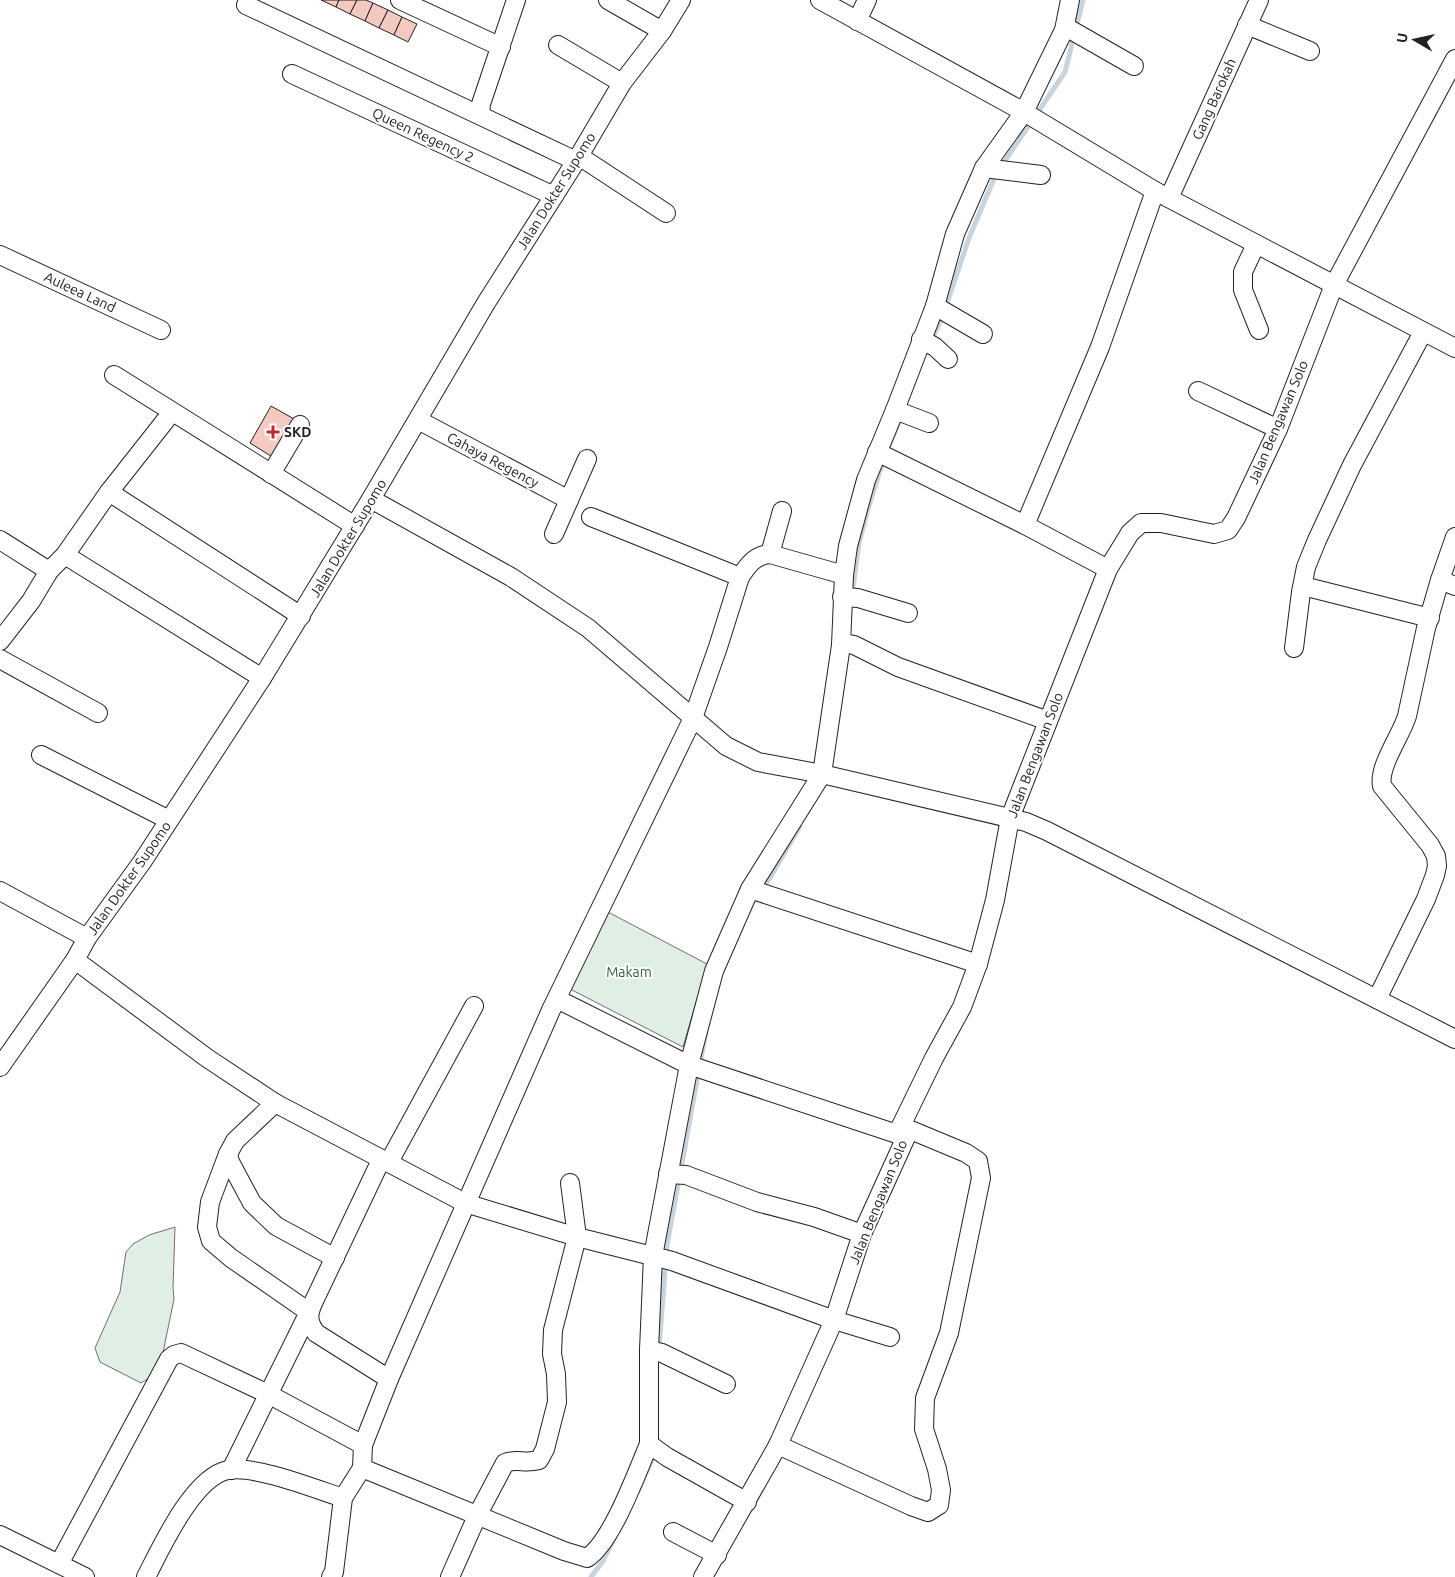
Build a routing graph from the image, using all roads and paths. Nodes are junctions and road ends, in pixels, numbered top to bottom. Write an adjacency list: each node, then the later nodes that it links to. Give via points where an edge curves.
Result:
1 (400, 0): 15 (street)
2 (516, 0): 15 (street)
3 (608, 0): 12 (street)
4 (820, 0): 10 (street)
5 (867, 0): 10 (street)
6 (1070, 0): 13 (street)
7 (1259, 0): 11 (street, Gang Barokah)
8 (674, 2): 12 (street, Jalan Dokter Supomo)
9 (246, 5): 21 (street)
10 (857, 21): 22 (street)
11 (1248, 25): 16 (street); 26 (street, Gang Barokah)
12 (662, 32): 20 (street, Jalan Dokter Supomo)
13 (1072, 32): 18 (street); 22 (street)
14 (558, 45): 20 (street)
15 (501, 47): 21 (street)
16 (1310, 50)
17 (1455, 59): 31 (street, Jalan Bengawan Solo)
18 (1134, 66)
19 (292, 74): 27 (street, Queen Regency 2)
20 (622, 83): 23 (street, Jalan Dokter Supomo)
21 (480, 115): 23 (street)
22 (1030, 116): 24 (street); 26 (street)
23 (577, 158): 27 (street, Jalan Dokter Supomo); 28 (street)
24 (992, 169): 25 (street); 32 (street, via 955,234)
25 (1041, 175)
26 (1162, 195): 29 (street); 56 (street, Gang Barokah)
27 (554, 196): 44 (street, Jalan Dokter Supomo, via 486,303)
28 (666, 213)
29 (1256, 244): 31 (street); 34 (street, via 1243,272 1243,290)
30 (0, 255): 33 (street, Auleea Land)
31 (1334, 285): 35 (street); 47 (street, Jalan Bengawan Solo)
32 (942, 310): 36 (street); 37 (street)
33 (161, 330)
34 (1258, 330)
35 (1423, 332): 38 (street); 68 (street, via 1316,540)
36 (983, 334)
37 (927, 343): 39 (street); 43 (street)
38 (1455, 348)
39 (948, 359)
40 (114, 374): 42 (street)
41 (1198, 391): 47 (street)
42 (172, 412): 50 (street); 51 (street)
43 (901, 412): 45 (street); 48 (street)
44 (418, 420): 52 (street, Jalan Dokter Supomo); 53 (street, Cahaya Regency)
45 (929, 423)
46 (300, 425): 50 (street)
47 (1278, 429): 63 (street, Jalan Bengawan Solo, via 1228,530 1214,534 1160,523 1142,523 1130,533)
48 (884, 455): 56 (street); 65 (street, via 866,480 848,546)
49 (587, 458): 53 (street)
50 (271, 474): 57 (street)
51 (109, 492): 61 (street); 71 (street)
52 (372, 499): 57 (street, Jalan Dokter Supomo); 79 (street, via 511,577 588,628)
53 (569, 500): 58 (street)
54 (782, 511): 62 (street)
55 (590, 517): 66 (street)
56 (1024, 525): 63 (street)
57 (355, 526): 71 (street, Jalan Dokter Supomo)
58 (554, 534)
59 (1455, 537): 67 (street)
60 (0, 540): 64 (street)
61 (65, 554): 64 (street); 77 (street)
62 (770, 554): 65 (street); 66 (street, via 755,558)
63 (1108, 569): 80 (street, Jalan Bengawan Solo)
64 (49, 571): 73 (street)
65 (844, 575): 69 (street)
66 (740, 576): 79 (street)
67 (1448, 583): 72 (street)
68 (1303, 586): 72 (street); 75 (street)
69 (850, 597): 70 (street); 74 (street)
70 (908, 614)
71 (300, 616): 77 (street, Jalan Dokter Supomo)
72 (1430, 618): 91 (street, via 1405,726 1381,780 1382,786 1430,845 1437,866 1426,899)
73 (0, 641)
74 (846, 644): 80 (street, via 898,667); 82 (street)
75 (1294, 648)
76 (0, 659): 78 (street)
77 (262, 678): 84 (street, Jalan Dokter Supomo)
78 (98, 713)
79 (693, 718): 82 (street, via 726,746 758,762); 90 (street)
80 (1048, 721): 83 (street, Jalan Bengawan Solo)
81 (41, 755): 84 (street)
82 (822, 774): 83 (street); 86 (street)
83 (1010, 818): 89 (street, Jalan Bengawan Solo); 91 (street, via 1047,831)
84 (169, 820): 87 (street, Jalan Dokter Supomo)
85 (0, 891): 87 (street)
86 (756, 891): 89 (street); 95 (street, via 714,971)
87 (87, 938): 88 (street, Jalan Dokter Supomo)
88 (75, 960): 94 (street, Jalan Dokter Supomo); 96 (street, via 207,1058)
89 (978, 964): 97 (street, Jalan Bengawan Solo, via 962,1007 934,1058)
90 (557, 999): 95 (street); 102 (street)
91 (1377, 1000): 93 (street)
92 (474, 1006): 99 (street)
93 (1455, 1039)
94 (0, 1067)
95 (697, 1067): 97 (street); 100 (street)
96 (275, 1103): 98 (street, via 234,1141); 99 (street)
97 (904, 1132): 103 (street, Jalan Bengawan Solo); 116 (street, via 966,1153 978,1161 980,1178 949,1333 924,1398 924,1429 940,1483 939,1505 928,1512 911,1506)
98 (228, 1154): 105 (street, via 252,1203 276,1226); 107 (street, via 210,1202 207,1227 212,1241)
99 (385, 1161): 102 (street); 105 (street)
100 (676, 1174): 103 (street); 106 (street)
101 (570, 1183): 104 (street)
102 (465, 1203): 104 (street); 111 (street)
103 (862, 1234): 108 (street, Jalan Bengawan Solo)
104 (577, 1237): 106 (street); 121 (street, via 553,1330 557,1402 545,1449 539,1460 505,1463)
105 (335, 1258): 107 (street)
106 (662, 1259): 108 (street); 110 (street)
107 (309, 1312): 111 (street, via 310,1325 316,1332); 113 (street)
108 (834, 1320): 109 (street); 116 (street, Jalan Bengawan Solo)
109 (890, 1337)
110 (655, 1352): 112 (street); 114 (street)
111 (389, 1379): 115 (street)
112 (726, 1384)
113 (268, 1394): 115 (street); 118 (street); 125 (street, via 181,1353 169,1359)
114 (649, 1444): 120 (street); 121 (street, via 607,1534 587,1558)
115 (363, 1445): 117 (street)
116 (778, 1446): 120 (street, Jalan Bengawan Solo)
117 (362, 1468): 119 (street); 121 (street)
118 (231, 1470): 119 (street, via 260,1472); 128 (street, via 214,1477 188,1502)
119 (343, 1498): 126 (street)
120 (747, 1502): 124 (street, Jalan Bengawan Solo)
121 (478, 1514): 129 (street)
122 (672, 1532): 124 (street)
123 (0, 1535): 125 (street)
124 (717, 1555): 130 (street, Jalan Bengawan Solo)
125 (59, 1564): 127 (street)
126 (337, 1575)
127 (85, 1577)
128 (146, 1577)
129 (450, 1577)
130 (703, 1577)

